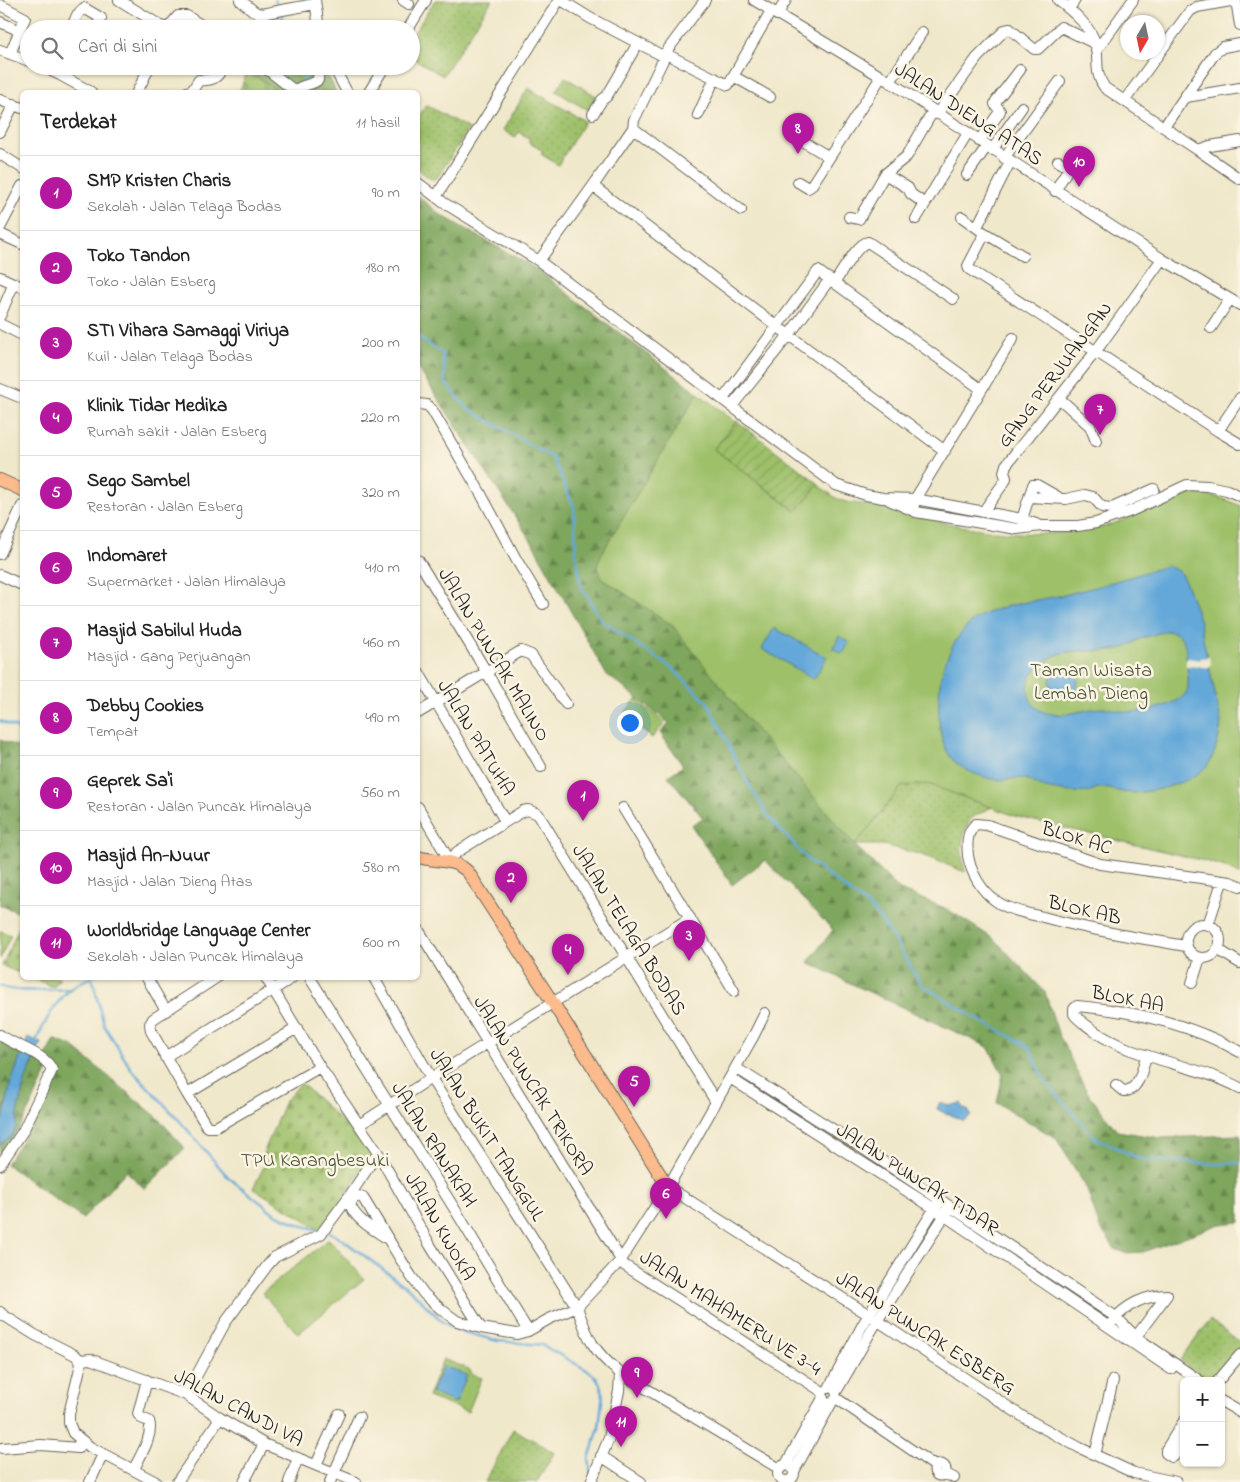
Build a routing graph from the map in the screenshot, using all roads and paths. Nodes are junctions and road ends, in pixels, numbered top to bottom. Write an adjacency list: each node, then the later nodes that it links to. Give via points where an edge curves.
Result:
1 (120, 0): 19 (street)
2 (240, 0): 12 (street, via 255,12 265,14)
3 (426, 0): 23 (street)
4 (560, 0): 28 (street); 83 (street)
5 (705, 0): 32 (street)
6 (754, 0): 15 (street, JALAN DIENG ATAS)
7 (786, 0): 15 (street)
8 (1058, 0): 14 (street)
9 (1075, 0): 14 (street)
10 (1133, 0): 30 (street)
11 (1236, 0): 25 (street); 56 (street, via 1190,11)
12 (315, 2): 22 (street)
13 (0, 5): 16 (street)
14 (1069, 9): 30 (street, via 1086,26)
15 (774, 13): 42 (street); 44 (street, JALAN DIENG ATAS)
16 (24, 20)
17 (75, 20): 18 (street, via 84,8)
18 (100, 20)
19 (152, 20)
20 (174, 20): 21 (street, via 184,15)
21 (192, 20)
22 (317, 20)
23 (414, 20)
24 (0, 22): 26 (street)
25 (1240, 25)
26 (20, 31): 31 (street)
27 (922, 32): 44 (street)
28 (638, 43): 32 (street); 60 (street)
29 (1240, 44): 53 (street, via 1223,47 1215,53)
30 (1096, 48): 56 (street, via 1100,81 1105,88); 59 (street, via 1061,28 1034,49 1010,29 1006,30 977,58)
31 (5, 52): 33 (street)
32 (663, 56): 43 (street, via 670,56); 63 (street)
33 (20, 58)
34 (1020, 70): 68 (street, via 996,101 1000,111)
35 (63, 75): 47 (street)
36 (146, 75): 48 (street)
37 (217, 75): 49 (street, via 209,82 199,80)
38 (275, 75): 50 (street)
39 (318, 75): 50 (street, via 318,80)
40 (337, 75): 51 (street)
41 (380, 75): 52 (street)
42 (733, 76): 43 (street, via 728,85); 54 (street)
43 (715, 78): 61 (street)
44 (885, 80): 59 (street, JALAN DIENG ATAS); 71 (street)
45 (1060, 81): 72 (street)
46 (1240, 88): 53 (street)
47 (77, 89)
48 (138, 90)
49 (193, 90)
50 (297, 90)
51 (346, 90)
52 (371, 90)
53 (1186, 96): 62 (street)
54 (770, 97)
55 (0, 100): 57 (street)
56 (1126, 100): 62 (street)
57 (18, 106): 64 (street)
58 (1022, 107): 68 (street)
59 (935, 113): 65 (street, JALAN DIENG ATAS); 75 (street, via 907,156)
60 (593, 114)
61 (698, 115)
62 (1164, 127): 69 (street)
63 (633, 128): 80 (street); 85 (street)
64 (0, 132)
65 (968, 134): 68 (street, JALAN DIENG ATAS); 84 (street)
66 (798, 138): 71 (street)
67 (1240, 141): 69 (street)
68 (986, 146): 72 (street, JALAN DIENG ATAS); 76 (street)
69 (1198, 150): 77 (street)
70 (0, 154): 74 (street)
71 (829, 157): 78 (street, via 810,187)
72 (1007, 160): 82 (street, JALAN DIENG ATAS); 90 (street)
73 (1058, 161): 82 (street, via 1068,169)
74 (20, 167)
75 (885, 174): 84 (street, via 908,188); 87 (street, via 859,219)
76 (967, 175)
77 (1240, 179)
78 (798, 182)
79 (420, 185): 83 (street)
80 (593, 186): 95 (street); 103 (street)
81 (20, 190): 89 (street)
82 (1056, 191): 94 (street, JALAN DIENG ATAS)
83 (436, 197): 95 (street)
84 (925, 204): 88 (street)
85 (741, 210)
86 (962, 217): 90 (street)
87 (849, 218)
88 (916, 219)
89 (0, 228)
90 (980, 230): 93 (street); 108 (street, via 982,239 969,269)
91 (0, 234): 92 (street)
92 (20, 243)
93 (1022, 256)
94 (1162, 259): 100 (street, JALAN DIENG ATAS); 108 (street, GANG PERJUANGAN)
95 (539, 261): 113 (street)
96 (0, 277): 98 (street)
97 (833, 281): 99 (street, via 862,244 868,242); 103 (street, via 820,272 816,273); 106 (street); 110 (street)
98 (18, 285): 101 (street)
99 (953, 298)
100 (1236, 300): 104 (street)
101 (0, 316)
102 (0, 324): 105 (street)
103 (778, 326): 106 (street); 113 (street)
104 (1211, 328)
105 (20, 334)
106 (789, 335): 116 (street); 120 (street)
107 (1013, 338): 110 (street)
108 (1096, 352): 114 (street, GANG PERJUANGAN); 117 (street)
109 (0, 389): 111 (street)
110 (981, 389): 120 (street)
111 (20, 397)
112 (1240, 398): 117 (street)
113 (723, 399): 116 (street)
114 (1060, 399): 118 (street, via 1090,426); 129 (street, GANG PERJUANGAN, via 1006,465 1005,481)
115 (420, 404): 135 (street, via 432,410)
116 (732, 406): 125 (street, via 836,485)
117 (1218, 431): 119 (street)
118 (1096, 441)
119 (1240, 444)
120 (944, 451): 126 (street)
121 (0, 480): 122 (main road)
122 (20, 489)
123 (1154, 489): 130 (street, via 1112,508 1102,507 1088,495 1060,499 1031,497)
124 (1240, 496): 130 (street, via 1208,486 1187,485 1096,523 1058,527)
125 (883, 498): 126 (street); 128 (street)
126 (915, 499): 128 (street); 129 (street)
127 (20, 510): 131 (street)
128 (912, 510): 130 (street, via 1017,529)
129 (983, 512): 130 (street)
130 (1026, 522)
131 (0, 554)
132 (420, 563): 136 (street, JALAN PUNCAK MALINO)
133 (0, 575): 134 (street)
134 (20, 584)
135 (543, 604)
136 (486, 671): 138 (street); 139 (street, via 517,652 529,653); 141 (street, JALAN PUNCAK MALINO)
137 (420, 674): 138 (street, JALAN PATUHA)
138 (436, 702): 140 (street); 144 (street, JALAN PATUHA)
139 (566, 704)
140 (420, 712)
141 (541, 767)
142 (623, 808): 150 (street)
143 (420, 810): 146 (street)
144 (505, 821): 146 (street, JALAN TELAGA BODAS, via 457,852); 155 (street, JALAN TELAGA BODAS, via 528,810 538,814)
145 (420, 861): 146 (main road)
146 (450, 861): 167 (main road, via 468,872)
147 (1222, 882): 148 (street, BLOK AC); 149 (street, BLOK AC, via 1100,864 980,824 972,827 967,848 969,861); 151 (street)
148 (1240, 886)
149 (982, 888): 153 (street, BLOK AB, via 996,902 1020,911 1112,934)
150 (690, 918): 155 (street); 166 (street)
151 (1208, 925): 153 (street, via 1198,925 1190,930); 154 (street, via 1218,934 1220,943)
152 (420, 932): 172 (street, JALAN PUNCAK TRIKORA)
153 (1186, 946): 156 (street)
154 (1217, 949): 156 (street, via 1211,956); 157 (street)
155 (626, 957): 167 (street); 183 (street, JALAN TELAGA BODAS)
156 (1200, 958): 164 (street)
157 (1240, 963)
158 (148, 980): 168 (street)
159 (213, 980): 168 (street)
160 (267, 980): 165 (street, JALAN KWOKA)
161 (289, 980): 165 (street)
162 (311, 980): 184 (street, JALAN RANAKAH)
163 (375, 980): 178 (street, JALAN BUKIT TANGGUL)
164 (1192, 983)
165 (274, 990): 170 (street, JALAN KWOKA); 175 (street)
166 (734, 991)
167 (553, 1003): 172 (street); 191 (main road)
168 (166, 1011): 175 (street, via 154,1019 150,1027)
169 (765, 1013): 177 (street)
170 (297, 1028): 176 (street, JALAN KWOKA); 182 (street)
171 (0, 1035): 190 (street, via 41,1057 52,1070 23,1131)
172 (487, 1044): 178 (street); 195 (street, JALAN PUNCAK TRIKORA)
173 (1240, 1052): 174 (street, BLOK AA, via 1200,1032 1168,1023 1099,1008 1077,1006 1074,1009 1078,1019 1104,1037)
174 (1146, 1056): 180 (street, via 1141,1076 1132,1089 1123,1091); 181 (street, BLOK AA, via 1208,1073)
175 (165, 1057): 182 (street)
176 (320, 1067): 182 (street, via 216,1127 206,1125); 186 (street, JALAN KWOKA)
177 (736, 1068): 179 (street); 185 (street, JALAN PUNCAK TIDAR)
178 (431, 1078): 184 (street); 196 (street, JALAN BUKIT TANGGUL)
179 (730, 1078): 183 (street); 185 (street, JALAN PUNCAK TIDAR)
180 (1116, 1085)
181 (1240, 1088)
182 (187, 1094)
183 (716, 1102): 191 (street)
184 (389, 1105): 186 (street); 202 (street, JALAN RANAKAH)
185 (805, 1118): 187 (street, JALAN PUNCAK TIDAR); 189 (street, JALAN PUNCAK TIDAR)
186 (360, 1125): 188 (street, JALAN KWOKA)
187 (861, 1148): 189 (street); 192 (street, JALAN PUNCAK TIDAR)
188 (378, 1153): 201 (street, JALAN KWOKA); 212 (street, via 323,1231 271,1262 226,1323)
189 (855, 1157): 192 (street, JALAN PUNCAK TIDAR)
190 (0, 1165)
191 (668, 1186): 195 (street); 199 (street, JALAN PUNCAK ESBERG)
192 (938, 1204): 193 (street, JALAN PUNCAK TIDAR); 199 (street)
193 (948, 1211): 198 (street, JALAN PUNCAK TIDAR); 199 (street); 200 (street, JALAN PUNCAK TIDAR)
194 (388, 1239): 201 (street, via 424,1294 457,1321)
195 (621, 1260): 196 (street); 213 (street, JALAN MAHAMERU VE 3-4, via 624,1265)
196 (577, 1307): 202 (street); 206 (street, JALAN BUKIT TANGGUL, via 594,1348)
197 (0, 1312): 205 (street, JALAN CANDI VA)
198 (1116, 1317): 200 (street); 203 (street, JALAN PUNCAK TIDAR); 203 (street, via 1141,1300 1167,1295)
199 (873, 1318): 213 (street); 227 (street, JALAN PUNCAK ESBERG, via 1025,1418)
200 (1109, 1326): 203 (street, JALAN PUNCAK TIDAR)
201 (481, 1328): 202 (street, via 517,1334)
202 (528, 1331)
203 (1133, 1340): 207 (street, JALAN PUNCAK TIDAR); 208 (street, JALAN PUNCAK TIDAR)
204 (1240, 1355): 209 (street)
205 (80, 1360): 210 (street, JALAN CANDI VA, via 90,1359); 222 (street, via 69,1414 73,1433)
206 (620, 1373): 228 (street, via 609,1438); 232 (street, JALAN BUKIT TANGGUL)
207 (1184, 1377)
208 (1193, 1377)
209 (1220, 1377)
210 (147, 1380): 212 (street, JALAN CANDI VA); 231 (street, via 138,1414 149,1421 150,1427)
211 (1113, 1380): 227 (street)
212 (186, 1395): 220 (street, JALAN CANDI VA)
213 (830, 1395): 232 (street); 233 (street, JALAN MAHAMERU VE 3-4, via 935,1466 938,1474)
214 (1225, 1396): 216 (street)
215 (1225, 1403): 217 (street)
216 (1240, 1405)
217 (1240, 1412)
218 (339, 1414): 230 (street)
219 (359, 1417): 234 (street)
220 (220, 1418): 223 (street, JALAN CANDI VA); 239 (street)
221 (1180, 1427): 224 (street, via 1166,1453 1172,1457)
222 (80, 1440): 225 (street, via 78,1448 41,1445); 226 (street)
223 (264, 1444): 229 (street, JALAN CANDI VA); 240 (street)
224 (1180, 1446)
225 (2, 1448)
226 (103, 1454): 231 (street); 237 (street)
227 (1095, 1455): 244 (street, JALAN PUNCAK ESBERG, via 1134,1473)
228 (602, 1456): 236 (street); 243 (street)
229 (298, 1458): 230 (street, JALAN CANDI VA); 241 (street)
230 (316, 1464): 234 (street, JALAN CANDI VA)
231 (134, 1469): 235 (street)
232 (785, 1476)
233 (949, 1476)
234 (333, 1477): 242 (street, JALAN CANDI VA)
235 (145, 1479): 238 (street)
236 (592, 1479)
237 (90, 1482)
238 (156, 1482)
239 (177, 1482)
240 (244, 1482)
241 (289, 1482)
242 (356, 1482)
243 (641, 1482)
244 (1176, 1482)

